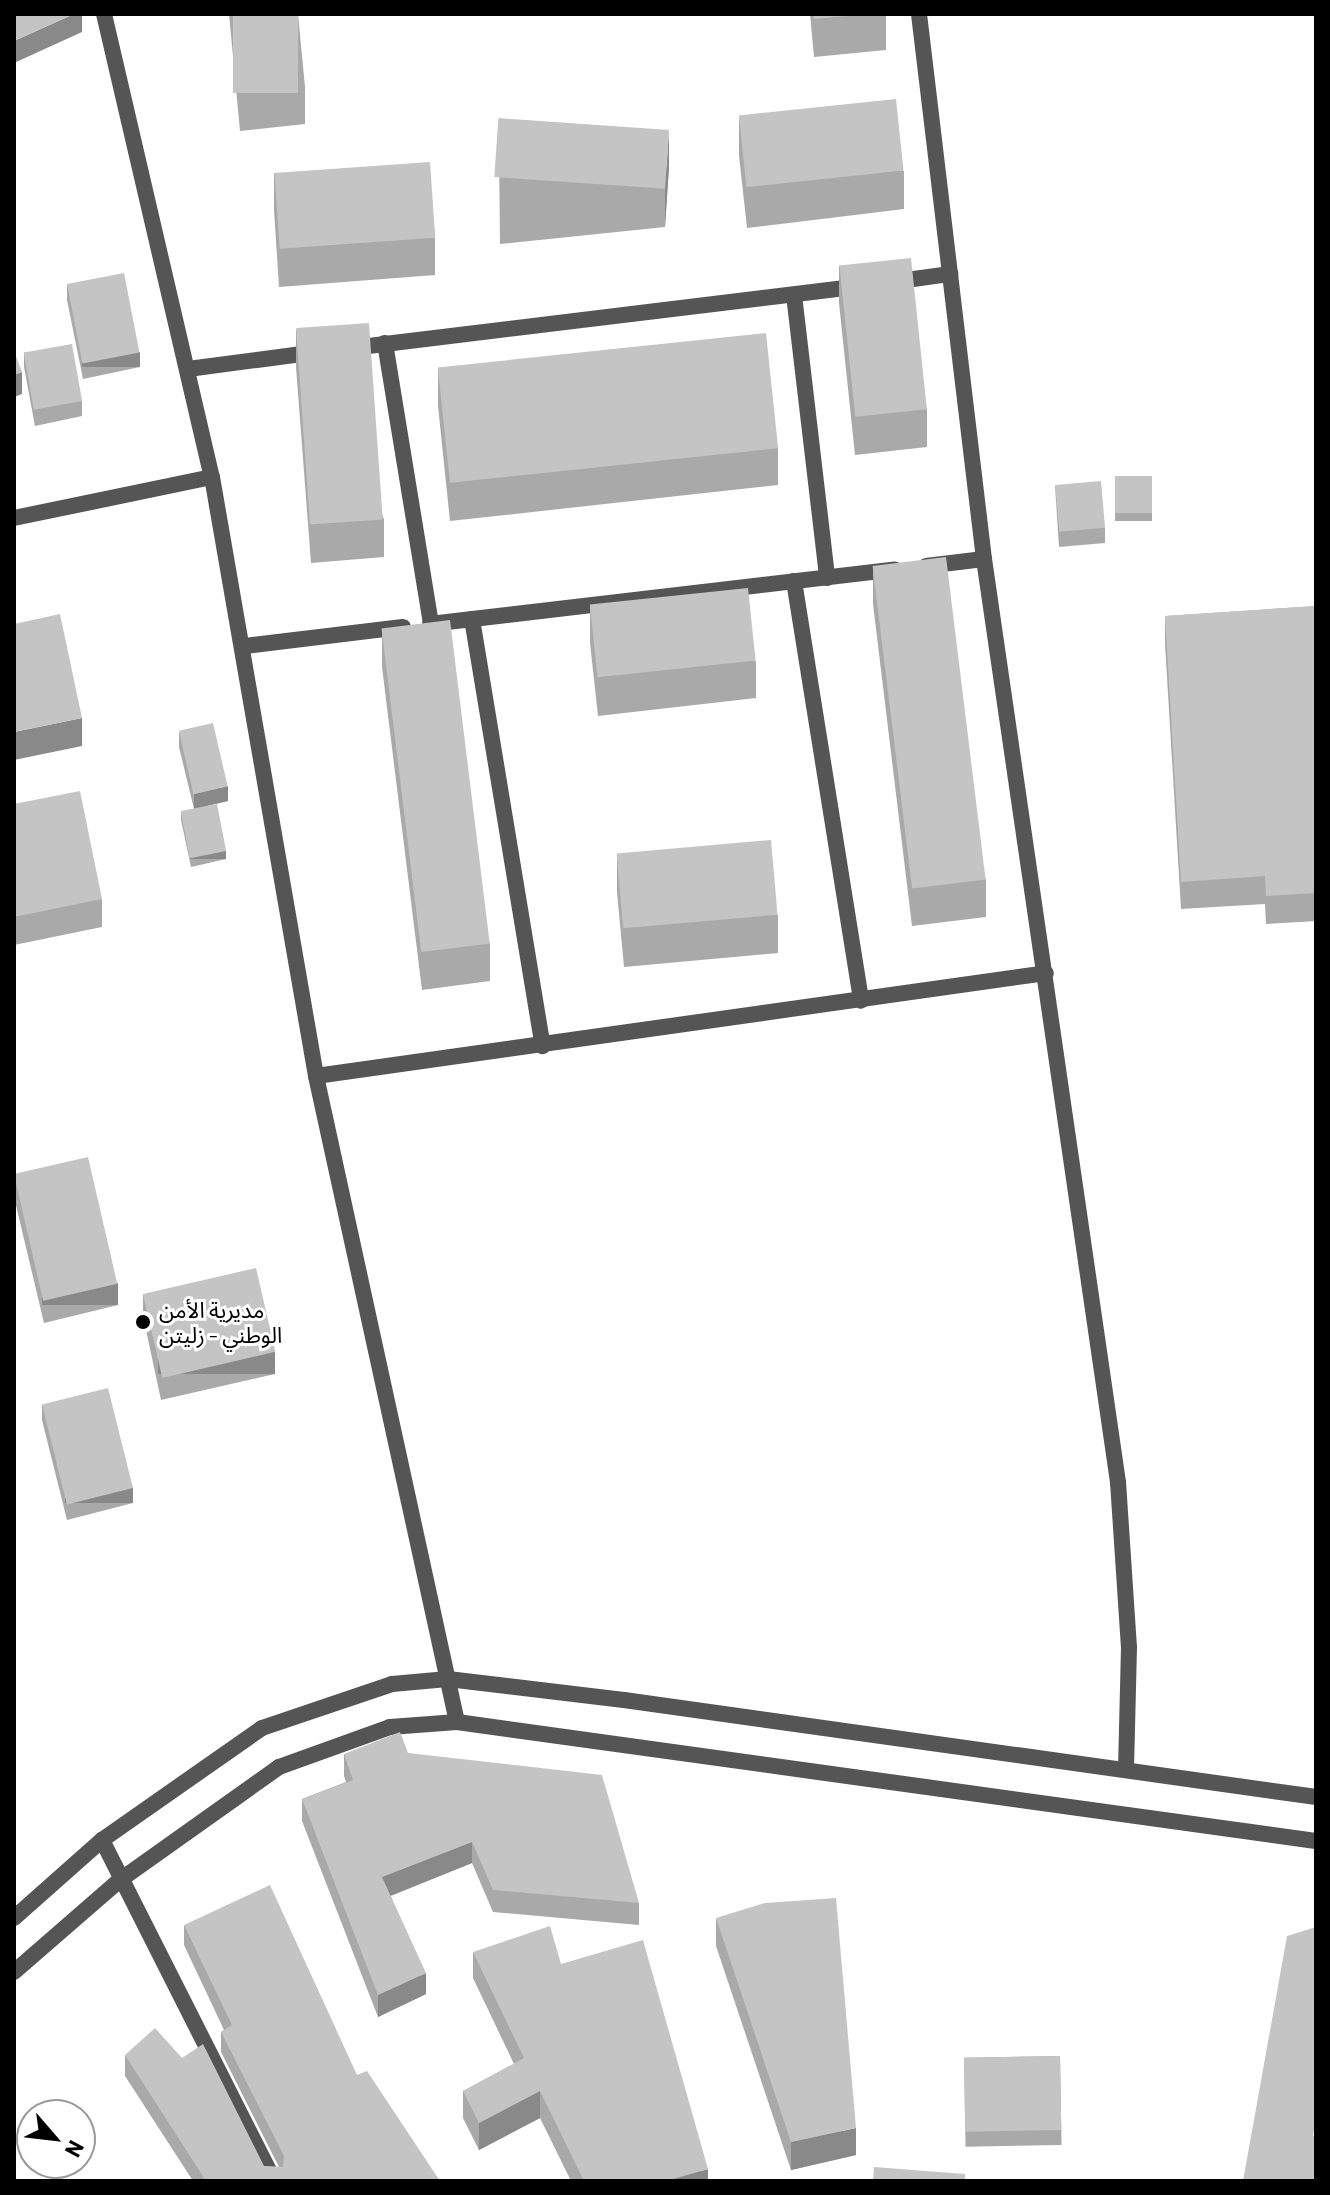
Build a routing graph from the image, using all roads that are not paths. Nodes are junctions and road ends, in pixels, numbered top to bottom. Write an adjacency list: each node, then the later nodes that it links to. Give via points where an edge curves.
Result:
1 (104, 14): 6 (street)
2 (919, 14): 3 (street)
3 (950, 274): 4 (street); 9 (street)
4 (794, 295): 5 (street); 10 (street)
5 (385, 343): 6 (street); 13 (street)
6 (188, 369): 7 (street)
7 (212, 477): 8 (street); 14 (street)
8 (14, 518)
9 (984, 559): 10 (street); 15 (street)
10 (827, 578): 11 (street)
11 (794, 581): 12 (street); 16 (street)
12 (472, 619): 13 (street); 17 (street)
13 (431, 624): 14 (street)
14 (245, 646): 18 (street)
15 (1046, 973): 16 (street); 21 (street, via 1118,1482 1129,1647)
16 (861, 1001): 17 (street)
17 (543, 1046): 18 (street)
18 (316, 1076): 19 (street)
19 (448, 1679): 20 (street); 21 (street); 23 (street, via 392,1684 262,1728)
20 (457, 1722): 24 (street); 25 (street, via 390,1727 279,1767)
21 (1126, 1770): 22 (street)
22 (1316, 1797)
23 (102, 1840): 25 (street); 26 (street)
24 (1316, 1841)
25 (120, 1880): 27 (street); 28 (street)
26 (14, 1918)
27 (14, 1972)
28 (274, 2181)

